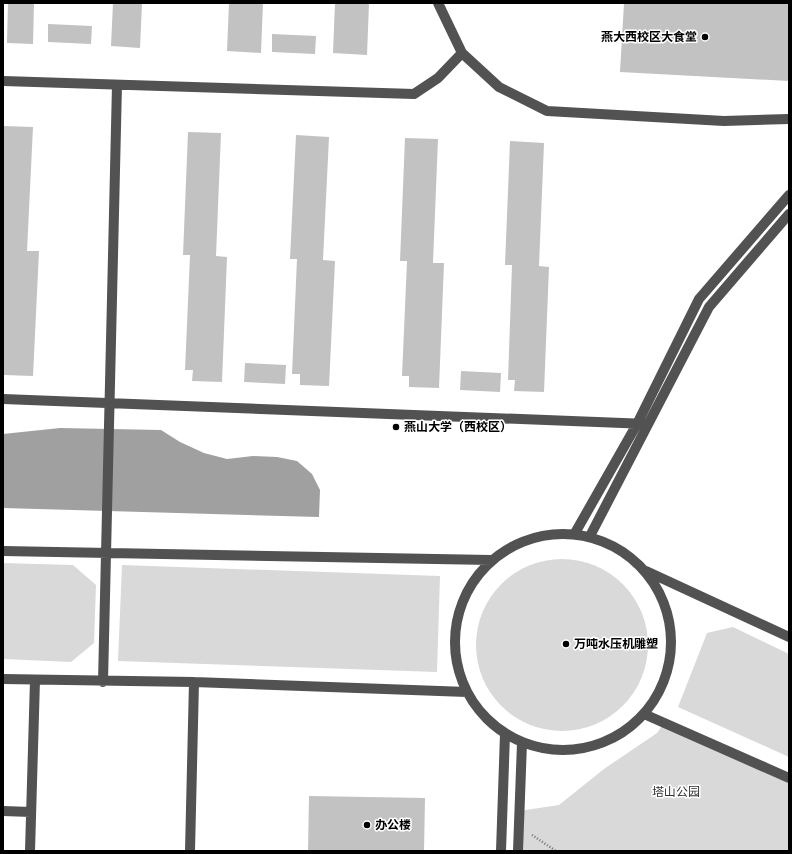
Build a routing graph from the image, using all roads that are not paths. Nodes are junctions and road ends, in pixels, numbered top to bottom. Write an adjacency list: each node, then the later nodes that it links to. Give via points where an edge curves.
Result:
1 (438, 3): 2 (street)
2 (462, 53): 4 (street, via 438,78 414,94); 5 (street, via 499,87 547,111 724,121)
3 (3, 81): 4 (street)
4 (117, 85): 9 (street)
5 (789, 119)
6 (789, 195): 10 (street, via 699,299)
7 (789, 214): 11 (street, via 709,307)
8 (3, 399): 9 (street)
9 (109, 403): 10 (street); 15 (street)
10 (637, 424): 11 (street); 12 (street)
11 (648, 424): 13 (street)
12 (575, 533): 13 (street); 16 (street, via 545,534 516,543)
13 (590, 536): 17 (street, via 620,549)
14 (3, 551): 15 (street)
15 (105, 552): 16 (street); 21 (street)
16 (491, 560): 23 (street, via 468,588 456,622 455,658)
17 (646, 571): 18 (street); 24 (street, via 662,597 670,627 670,658 661,688)
18 (789, 636)
19 (3, 679): 20 (street)
20 (35, 680): 21 (street); 29 (street)
21 (102, 682): 22 (street)
22 (194, 682): 23 (street); 31 (street)
23 (466, 692): 25 (street, via 483,716)
24 (644, 714): 26 (street, via 618,735 588,748 554,750); 27 (street)
25 (506, 734): 26 (street); 32 (street)
26 (522, 743): 33 (street)
27 (789, 778)
28 (3, 811): 29 (street)
29 (31, 812): 30 (street)
30 (30, 851)
31 (190, 851)
32 (502, 851)
33 (518, 851)

